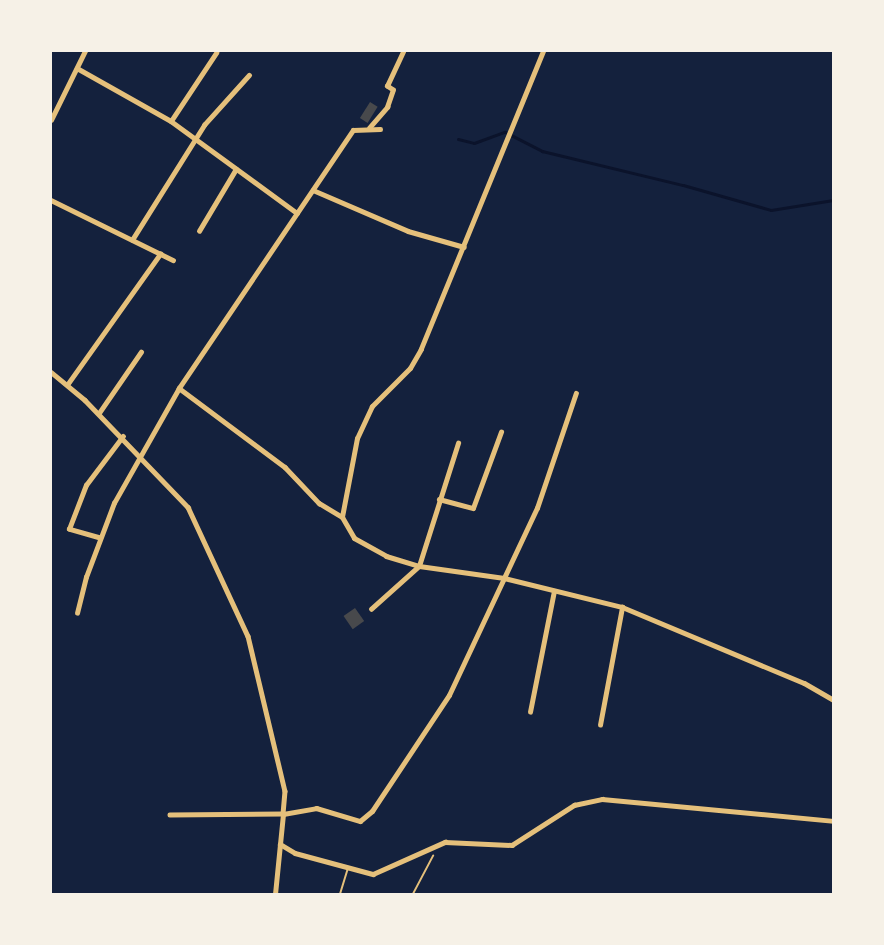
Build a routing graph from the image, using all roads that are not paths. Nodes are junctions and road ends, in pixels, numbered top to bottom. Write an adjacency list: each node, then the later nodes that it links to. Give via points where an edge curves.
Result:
1 (85, 51): 5 (street)
2 (403, 51): 9 (street, via 387,86 393,90 387,107)
3 (543, 51): 18 (street)
4 (216, 53): 8 (street)
5 (77, 68): 7 (street); 8 (street)
6 (249, 75): 11 (street, via 204,125)
7 (51, 120)
8 (171, 121): 11 (street)
9 (369, 128): 10 (street); 13 (street, via 353,130)
10 (380, 129)
11 (197, 140): 12 (street); 17 (street)
12 (236, 169): 15 (street); 16 (street)
13 (313, 190): 15 (street); 18 (street, via 408,231)
14 (51, 200): 17 (street)
15 (297, 213): 24 (street)
16 (199, 231)
17 (132, 240): 19 (street)
18 (464, 247): 32 (street, via 421,350 410,368 372,406 357,438)
19 (160, 254): 20 (street); 23 (street)
20 (173, 260)
21 (141, 352): 26 (street)
22 (51, 372): 23 (street)
23 (67, 384): 26 (street)
24 (179, 388): 30 (street); 32 (street, via 285,467 319,503)
25 (576, 393): 35 (street, via 537,508)
26 (99, 412): 28 (street)
27 (501, 432): 31 (street, via 473,508)
28 (123, 436): 30 (street); 33 (street, via 86,485 69,529)
29 (458, 442): 31 (street)
30 (141, 459): 33 (street, via 114,503); 43 (street, via 155,468 188,507 248,636 285,791)
31 (439, 499): 34 (street)
32 (342, 517): 34 (street, via 354,538 386,556)
33 (100, 538): 39 (street)
34 (419, 566): 35 (street); 38 (street)
35 (504, 578): 36 (street); 43 (street, via 449,695 372,811 360,822 316,808)
36 (554, 591): 37 (street); 41 (street)
37 (622, 607): 40 (street, via 804,683); 42 (street)
38 (371, 609)
39 (76, 613)
40 (833, 700)
41 (530, 712)
42 (600, 725)
43 (283, 814): 44 (street); 46 (street)
44 (170, 815)
45 (833, 821): 47 (street, via 602,799 574,806 512,845 445,842 373,874)
46 (280, 844): 47 (street, via 295,853); 48 (street)
47 (348, 868): 49 (lane)
48 (275, 894)
49 (340, 894)

